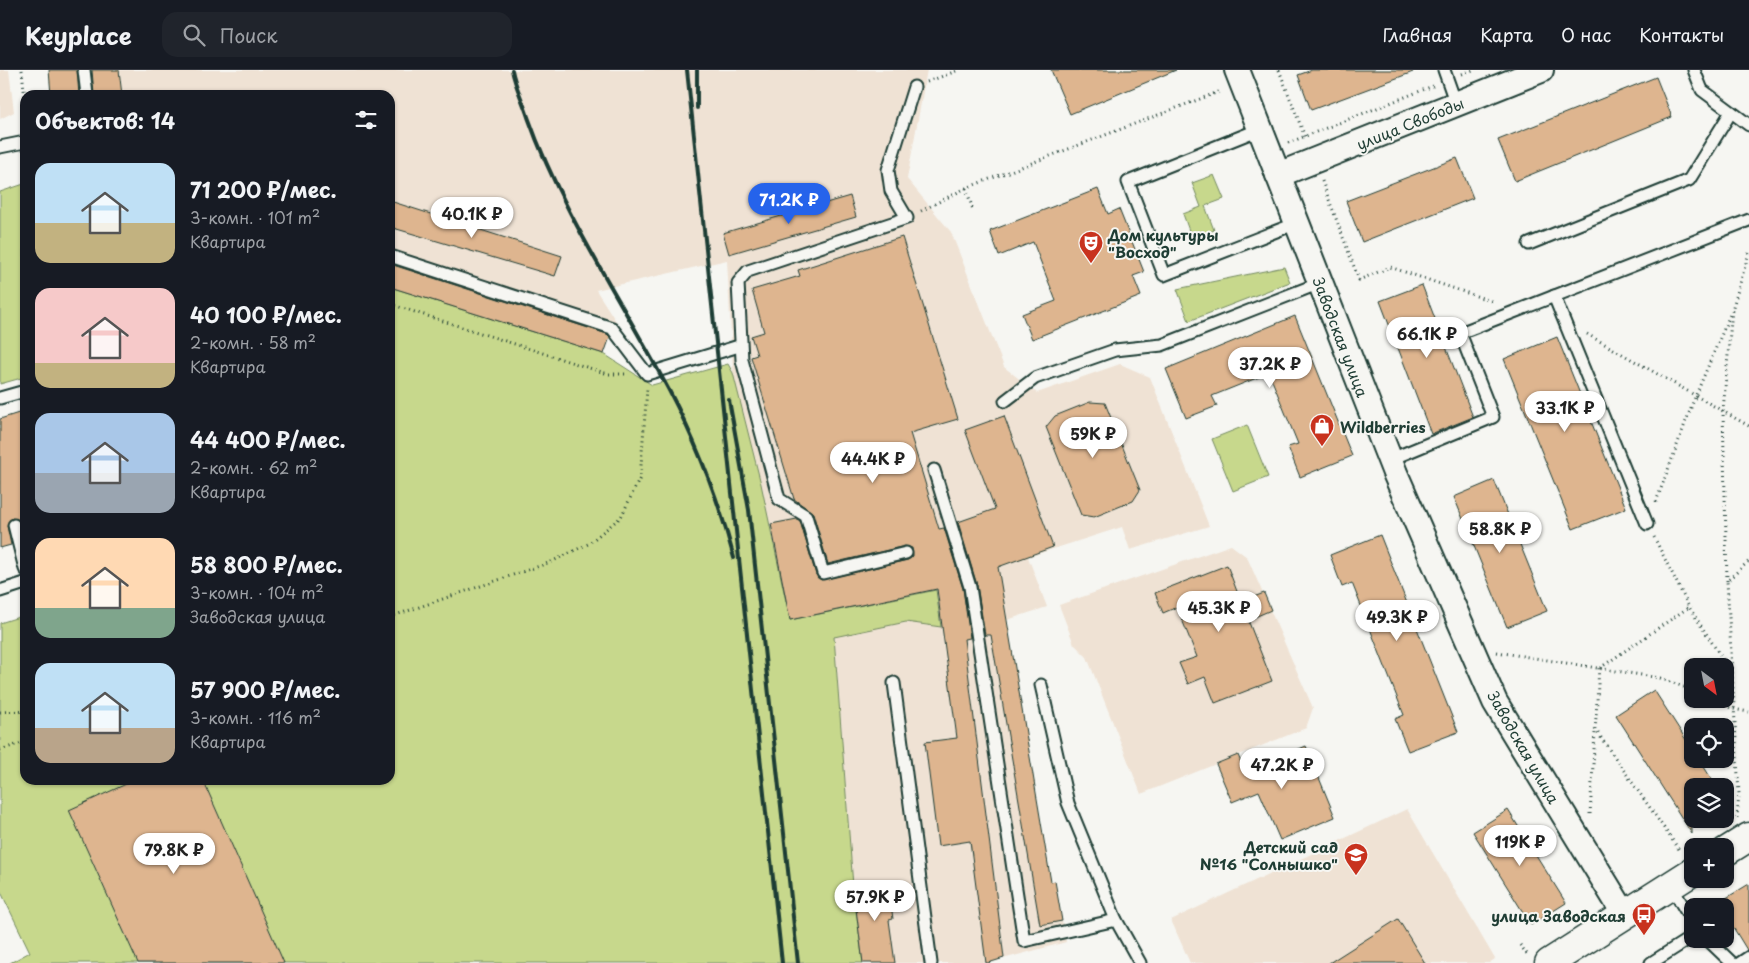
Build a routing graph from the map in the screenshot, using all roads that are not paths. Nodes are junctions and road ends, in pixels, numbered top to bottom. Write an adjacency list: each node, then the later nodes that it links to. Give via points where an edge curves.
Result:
1 (84, 70): 7 (lane)
2 (1541, 70): 8 (street, улица Свободы)
3 (1694, 70): 9 (lane, via 1702,90)
4 (1446, 75): 8 (lane)
5 (1239, 77): 11 (street, Заводская улица)
6 (914, 87): 21 (lane, via 888,170 891,192 907,218 748,271 738,283)
7 (86, 90)
8 (1456, 104): 14 (street, улица Свободы)
9 (1731, 112): 10 (lane); 17 (lane, via 1688,180)
10 (1748, 123)
11 (1260, 129): 14 (street, Заводская улица); 16 (lane, via 1128,182 1164,276)
12 (20, 143): 13 (lane)
13 (0, 147)
14 (1278, 175): 16 (street, Заводская улица)
15 (1749, 220): 20 (lane)
16 (1297, 224): 19 (street, Заводская улица)
17 (1529, 244)
18 (395, 258): 21 (lane, via 612,328 648,374)
19 (1320, 283): 24 (lane, via 1162,345 1115,350 1036,378); 25 (street, Заводская улица)
20 (1554, 296): 25 (lane, via 1460,333 1493,418); 27 (lane)
21 (739, 346): 30 (lane, via 779,499 806,516 823,573)
22 (20, 392): 23 (lane)
23 (0, 398)
24 (1005, 401)
25 (1389, 460): 39 (street, Заводская улица, via 1495,702)
26 (934, 470): 40 (lane, via 970,587 1024,941)
27 (1648, 524)
28 (14, 526): 29 (lane)
29 (20, 549)
30 (906, 553)
31 (20, 585): 32 (lane)
32 (0, 591)
33 (894, 683): 45 (lane)
34 (1041, 685): 40 (lane, via 1068,803)
35 (1743, 828): 36 (street)
36 (1734, 840)
37 (1681, 870): 38 (lane); 39 (street)
38 (1687, 898)
39 (1625, 915): 44 (street)
40 (1116, 920): 46 (lane)
41 (1684, 942): 47 (lane)
42 (1716, 948): 48 (lane)
43 (1749, 957): 49 (lane)
44 (1540, 961)
45 (931, 963)
46 (1140, 963)
47 (1651, 963)
48 (1732, 963)
49 (1740, 963)

